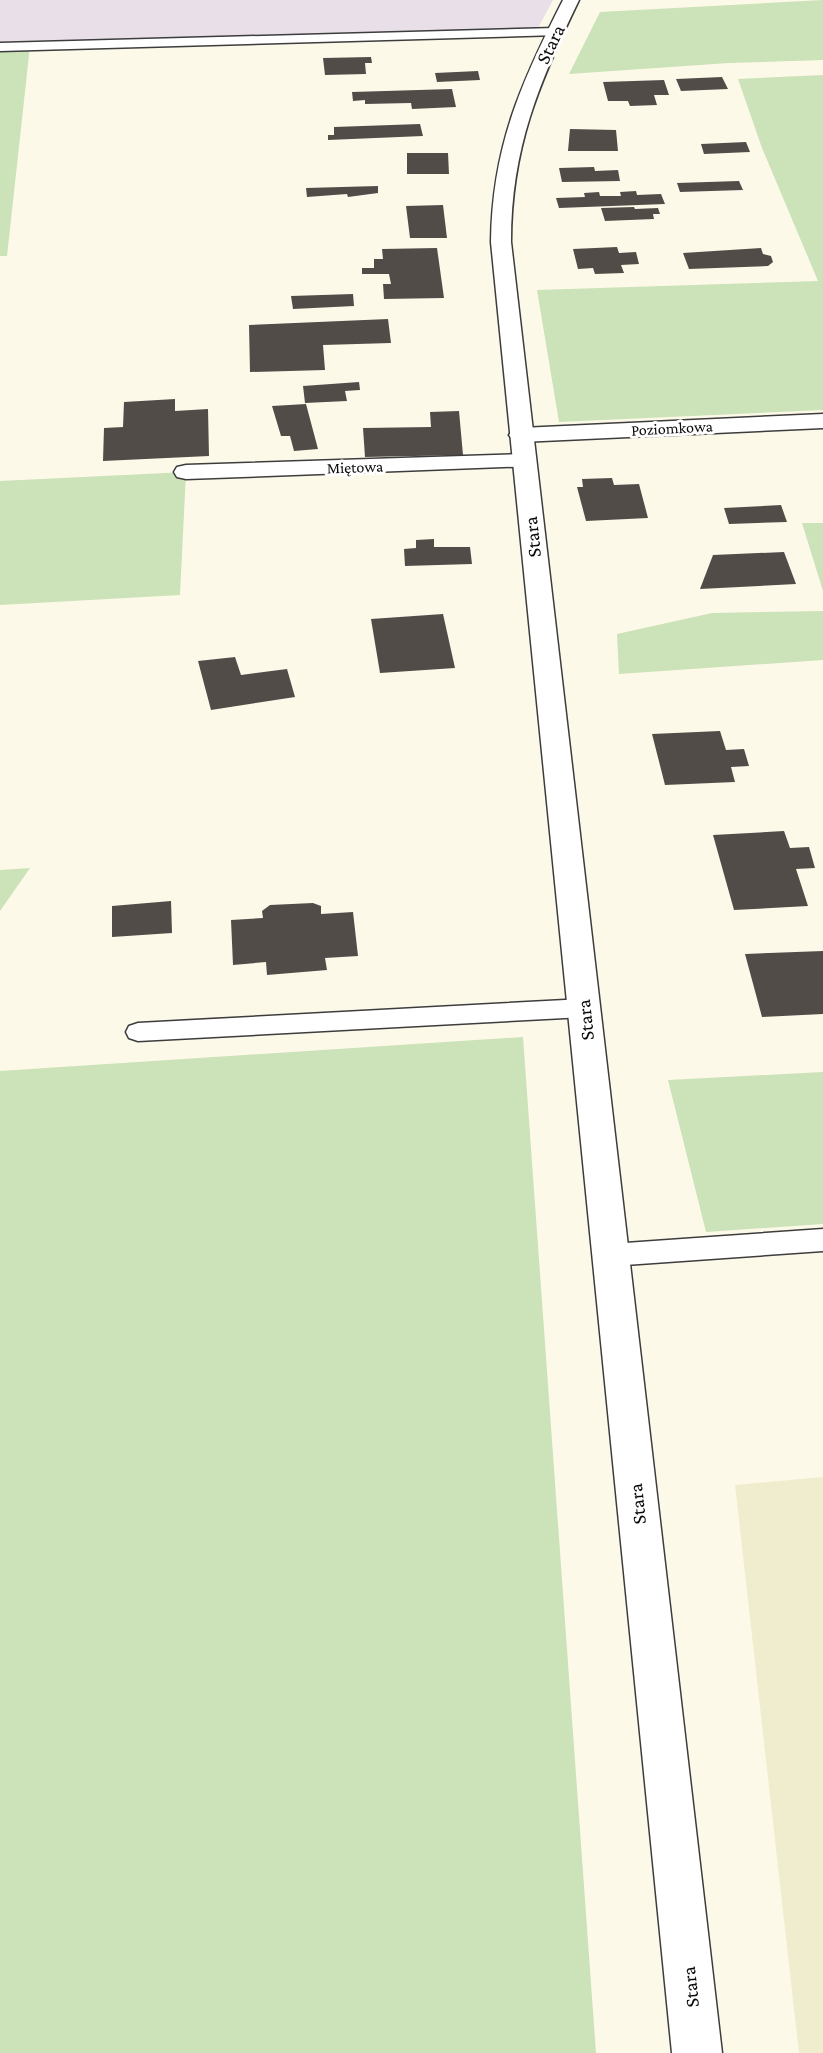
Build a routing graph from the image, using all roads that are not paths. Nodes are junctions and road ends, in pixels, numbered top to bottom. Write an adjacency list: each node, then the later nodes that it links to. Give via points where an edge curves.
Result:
1 (571, 0): 2 (street, Stara)
2 (555, 32): 3 (lane); 5 (street, Stara, via 517,121 499,204)
3 (0, 47)
4 (823, 421): 5 (street, Poziomkowa)
5 (522, 448): 6 (street, Miętowa); 7 (street, Stara)
6 (186, 472)
7 (584, 1008): 8 (lane); 10 (street, Stara)
8 (138, 1032)
9 (823, 1240): 10 (lane)
10 (611, 1256): 11 (street, Stara)
11 (697, 2053)

